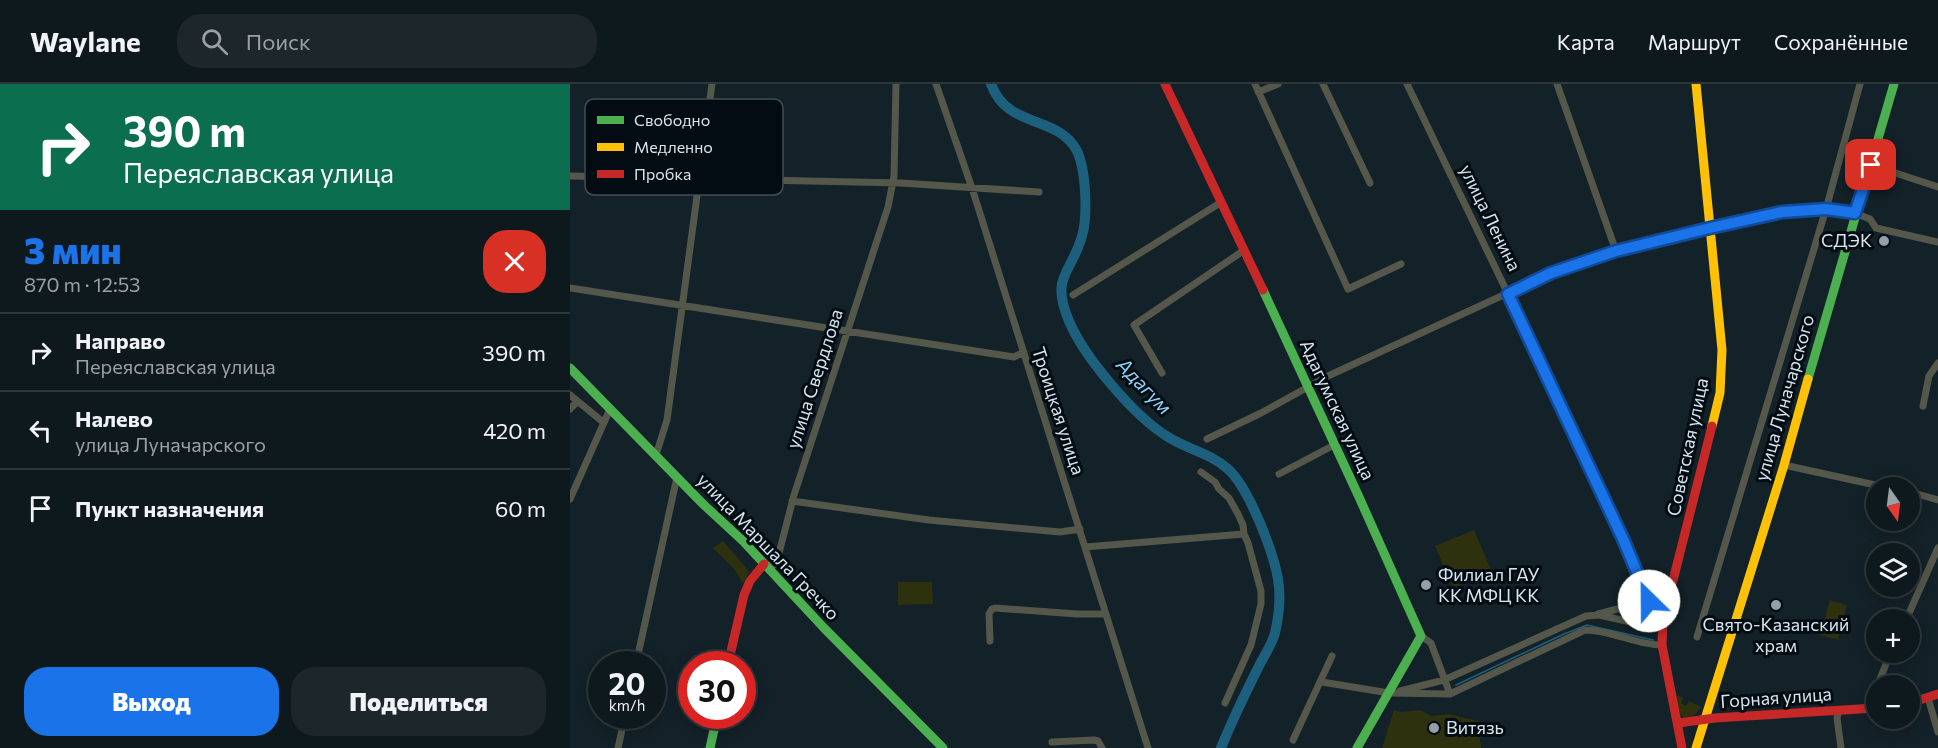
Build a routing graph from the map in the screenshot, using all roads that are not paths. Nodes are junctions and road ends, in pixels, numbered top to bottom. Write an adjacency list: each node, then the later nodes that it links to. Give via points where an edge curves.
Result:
1 (712, 84): 14 (street)
2 (896, 84): 19 (street, улица Свердлова)
3 (936, 84): 22 (street, Троицкая улица)
4 (1165, 84): 25 (main road, Адагумская улица)
5 (1255, 84): 13 (street)
6 (1278, 84): 13 (street)
7 (1323, 84): 20 (street)
8 (1407, 84): 34 (street, улица Ленина)
9 (1557, 84): 31 (street)
10 (1696, 84): 28 (main road, Советская улица)
11 (1860, 84): 26 (street)
12 (1894, 84): 15 (main road, улица Луначарского)
13 (1258, 92): 32 (street, via 1348,289)
14 (710, 99)
15 (1871, 165): 21 (street); 27 (main road, улица Луначарского)
16 (570, 176): 17 (street)
17 (585, 176)
18 (783, 180): 19 (street)
19 (894, 183): 22 (street); 37 (street, улица Свердлова)
20 (1370, 183)
21 (1938, 187)
22 (972, 188): 23 (street); 38 (street, Троицкая улица)
23 (1039, 192)
24 (697, 195): 36 (street)
25 (1220, 203): 30 (main road, Адагумская улица); 35 (street)
26 (1826, 209): 27 (street); 28 (street, via 1782,212); 72 (street)
27 (1855, 213): 29 (street, via 1870,219 1876,228); 52 (main road, улица Луначарского)
28 (1710, 228): 31 (street); 71 (main road, Советская улица, via 1722,350 1720,393)
29 (1938, 242)
30 (1243, 251): 41 (street, via 1134,325); 42 (main road, Адагумская улица)
31 (1616, 251): 34 (street, via 1551,273)
32 (1401, 264)
33 (570, 288): 36 (street)
34 (1508, 294): 42 (street); 66 (street, улица Ленина)
35 (1073, 295)
36 (682, 306): 37 (street); 51 (street, via 667,420)
37 (848, 331): 38 (street, via 1014,357); 60 (street, улица Свердлова)
38 (1024, 352): 61 (street, Троицкая улица)
39 (1938, 363): 45 (street, via 1929,376)
40 (570, 368): 47 (main road, улица Маршала Гречко)
41 (1162, 373)
42 (1309, 386): 49 (street); 50 (main road, Адагумская улица)
43 (570, 395): 44 (street)
44 (577, 402): 46 (street); 48 (street)
45 (1923, 406)
46 (570, 409)
47 (610, 409): 48 (street); 51 (main road, улица Маршала Гречко)
48 (603, 422): 58 (street)
49 (1207, 439)
50 (1336, 444): 54 (street); 70 (main road, Адагумская улица)
51 (656, 455): 55 (main road, улица Маршала Гречко)
52 (1784, 465): 56 (street); 87 (main road, улица Луначарского)
53 (1201, 472): 62 (street, via 1229,498)
54 (1279, 474)
55 (677, 477): 65 (main road, улица Маршала Гречко); 74 (street)
56 (1866, 483)
57 (1920, 495): 59 (street)
58 (570, 499)
59 (1938, 500)
60 (792, 501): 61 (street, via 929,520 1060,532); 65 (street, улица Свердлова, via 776,562 773,566)
61 (1080, 529): 63 (street, Троицкая улица)
62 (1244, 534): 63 (street); 84 (street, via 1262,597 1251,645)
63 (1085, 547): 68 (street, Троицкая улица)
64 (1938, 548): 67 (street)
65 (764, 564): 75 (main road, улица Свердлова, via 744,595); 96 (main road, улица Маршала Гречко)
66 (1649, 601): 69 (street); 71 (street, улица Ленина)
67 (1911, 609)
68 (1106, 614): 73 (street, via 995,608 989,614); 98 (street, Троицкая улица)
69 (1593, 615): 71 (street); 77 (street)
70 (1421, 636): 77 (street, via 1431,643); 79 (main road)
71 (1662, 637): 80 (street, via 1651,645 1585,630); 88 (main road, улица Ленина)
72 (1697, 637)
73 (990, 641)
74 (639, 651)
75 (731, 651)
76 (1332, 656): 78 (street)
77 (1444, 680): 79 (street); 80 (street)
78 (1322, 682): 79 (street); 92 (street)
79 (1389, 693): 80 (street); 99 (main road)
80 (1450, 694)
81 (1938, 694): 82 (main road)
82 (1928, 698): 83 (main road); 91 (street)
83 (1920, 700)
84 (1225, 703)
85 (1866, 708): 86 (main road, Горная улица)
86 (1839, 710): 87 (main road, Горная улица); 102 (street)
87 (1703, 720): 88 (main road, Горная улица); 101 (main road)
88 (1678, 723): 100 (main road, улица Ленина)
89 (622, 729): 94 (street)
90 (714, 729): 95 (main road)
91 (1938, 732)
92 (1293, 740)
93 (1052, 742): 97 (street, via 1094,740)
94 (618, 748)
95 (710, 748)
96 (943, 748)
97 (1102, 748)
98 (1148, 748)
99 (1357, 748)
100 (1682, 748)
101 (1696, 748)
102 (1841, 748)

